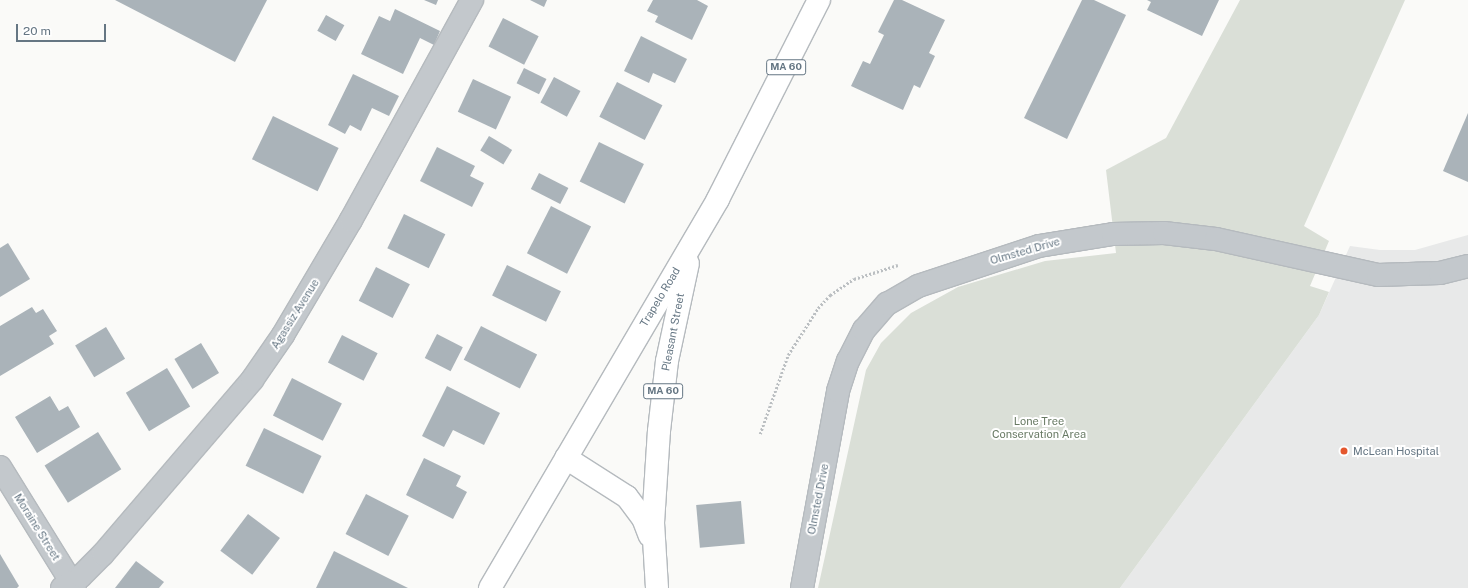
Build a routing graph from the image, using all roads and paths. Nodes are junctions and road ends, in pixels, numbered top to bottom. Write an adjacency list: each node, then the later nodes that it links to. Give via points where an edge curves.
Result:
1 (472, 0): 10 (street, Agassiz Avenue, via 352,220 283,335 252,380 104,554)
2 (819, 0): 3 (main road, Trapelo Road / MA 60, via 753,134)
3 (695, 238): 7 (main road, Trapelo Road / MA 60); 9 (main road, Pleasant Street / MA 60, via 676,314 663,387 655,474)
4 (903, 263): 6 (path, via 854,279 830,295 818,308 788,355)
5 (1468, 266): 13 (street, Olmsted Drive, via 1440,273 1378,275 1216,239 1164,233 1113,234 1039,246 918,286 887,304 864,330 848,361 838,391)
6 (760, 434)
7 (566, 458): 9 (main road, Pleasant Street / MA 60, via 608,482 627,497 643,518); 11 (main road, Trapelo Road)
8 (0, 467): 10 (street, Moraine Street)
9 (653, 548): 12 (main road, Pleasant Street / MA 60)
10 (70, 586)
11 (490, 588)
12 (657, 588)
13 (802, 588)

